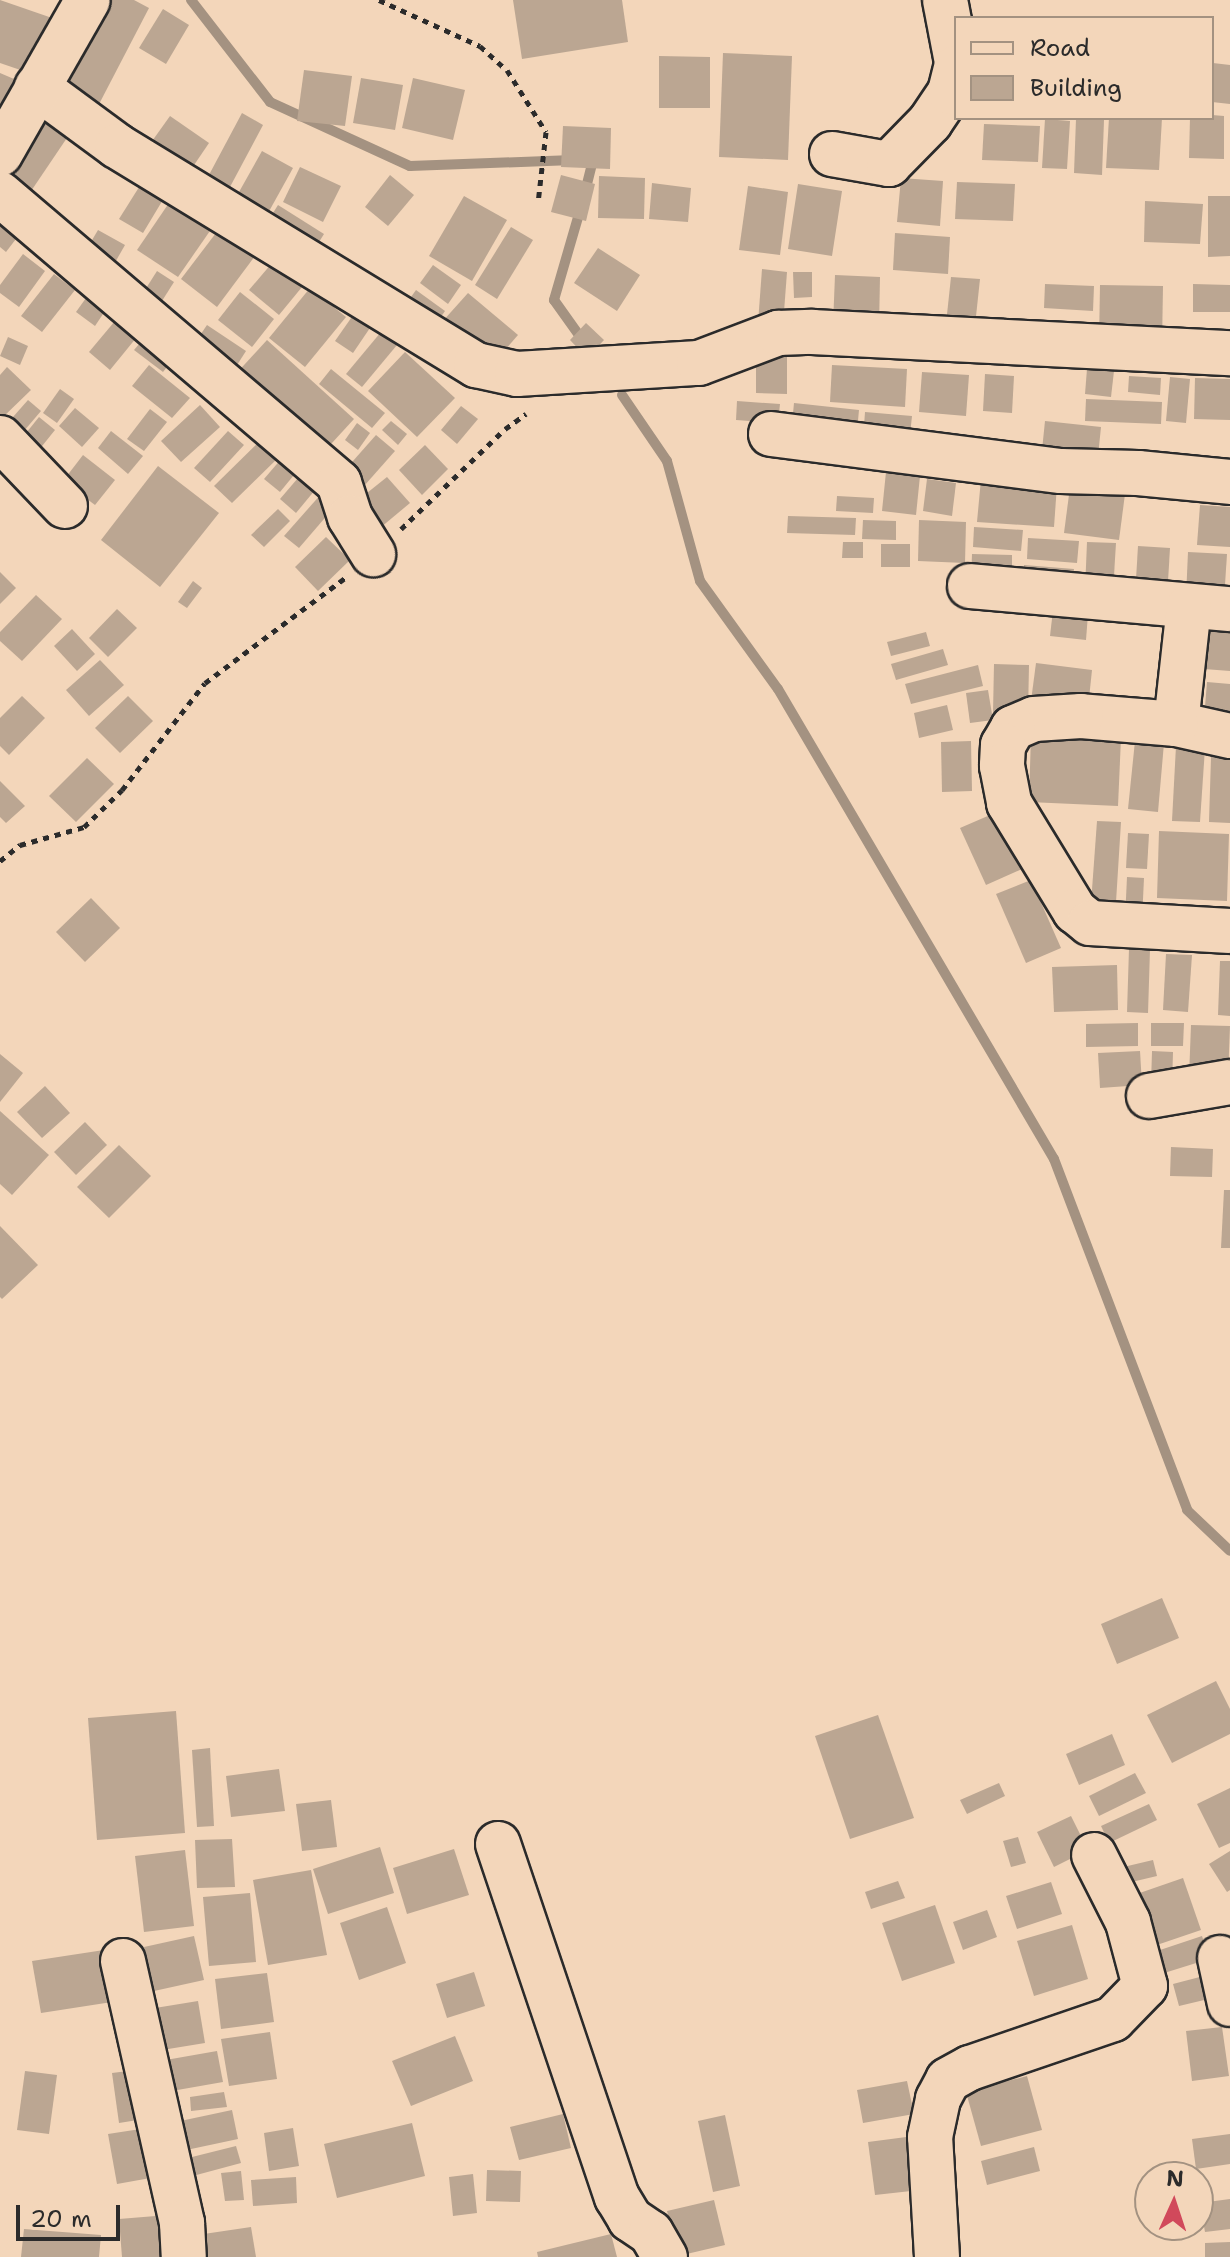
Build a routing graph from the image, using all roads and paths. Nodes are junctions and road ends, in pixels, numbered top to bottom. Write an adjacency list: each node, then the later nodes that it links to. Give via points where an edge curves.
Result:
1 (88, 0): 6 (street)
2 (379, 0): 10 (path, via 480,46 507,70 546,132)
3 (945, 0): 4 (street)
4 (954, 47)
5 (954, 76): 8 (street, via 930,122 889,164)
6 (37, 87): 7 (street); 11 (street, via 117,146 476,365 517,374 699,363 778,333 812,332)
7 (0, 154)
8 (832, 154)
9 (0, 194): 17 (street, via 339,483 350,517)
10 (538, 203)
11 (1230, 353)
12 (529, 412): 17 (path)
13 (771, 434): 15 (street, via 1061,471)
14 (0, 438): 16 (street)
15 (1230, 482)
16 (65, 506)
17 (373, 554): 22 (path, via 205,683 122,790 84,827 20,845)
18 (970, 586): 19 (street)
19 (1210, 608): 20 (street)
20 (1176, 724): 21 (street); 23 (street, via 1081,716 1034,719 1013,728 1003,745 1009,803 1075,911 1090,923)
21 (1230, 736)
22 (0, 861)
23 (1230, 931)
24 (1230, 1082): 25 (street)
25 (1149, 1096)
26 (498, 1844): 32 (street, via 617,2197 630,2219 651,2233)
27 (1094, 1855): 33 (street, via 1128,1922 1145,1986 1113,2019 948,2080 930,2137)
28 (1220, 1958): 30 (street)
29 (123, 1961): 31 (street, via 182,2223)
30 (1230, 2004)
31 (184, 2257)
32 (665, 2257)
33 (937, 2257)

